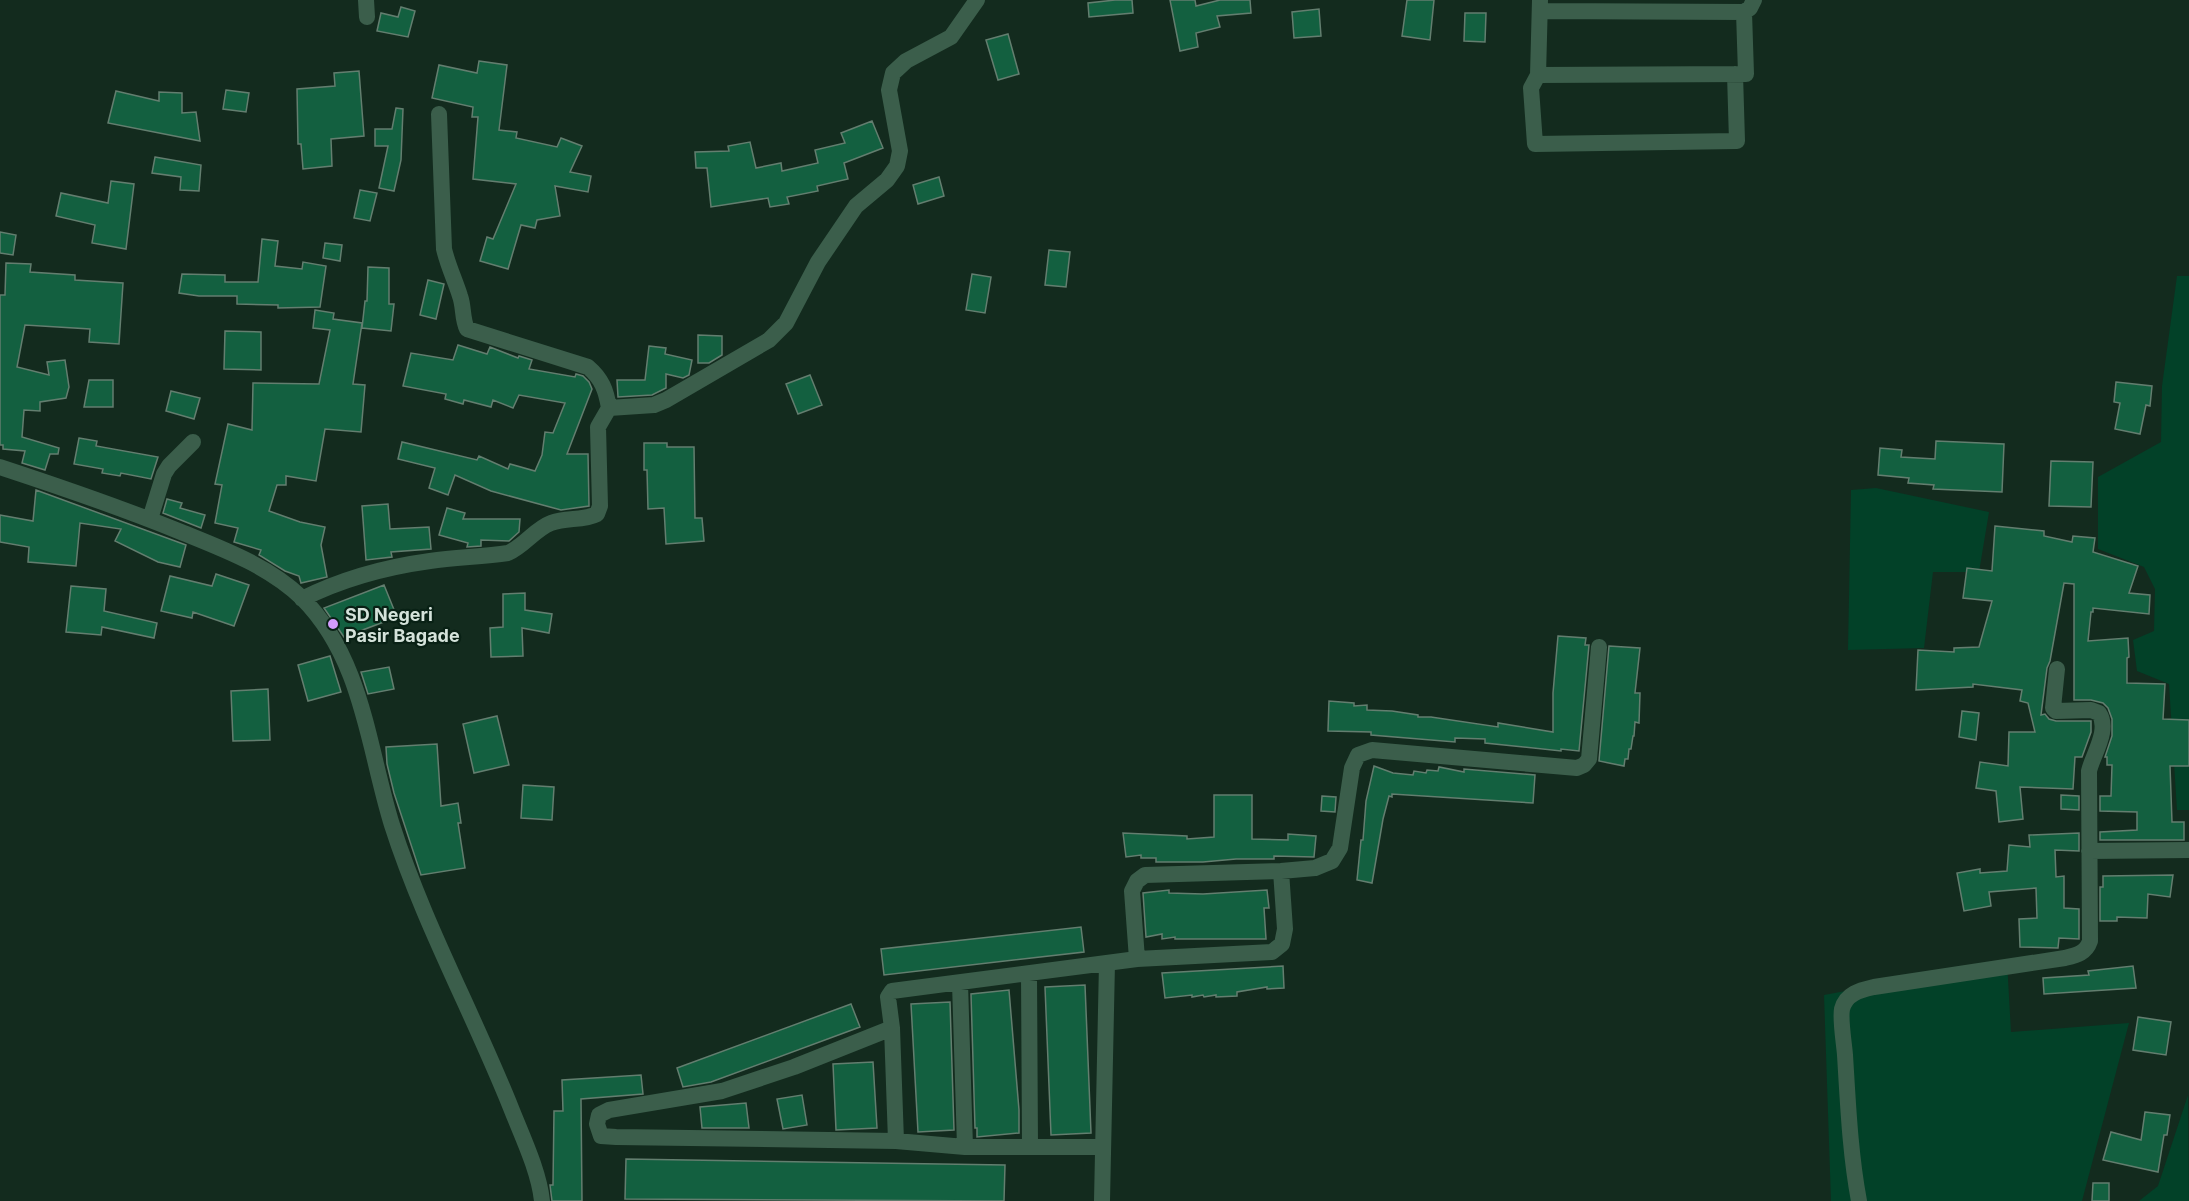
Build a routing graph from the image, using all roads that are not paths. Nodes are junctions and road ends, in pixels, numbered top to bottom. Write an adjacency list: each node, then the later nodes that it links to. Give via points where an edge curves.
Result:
1 (976, 0): 7 (street, via 951,38 906,61 892,73 889,90 900,151 897,166 887,180 856,206 818,262 786,322 769,340 666,400 654,405)
2 (1540, 6): 3 (street); 5 (street)
3 (1749, 6): 4 (street, via 1746,74)
4 (1736, 74): 5 (street); 5 (street, via 1737,141 1535,144 1531,88)
5 (1538, 75)
6 (439, 114): 7 (street, via 444,249 460,296 464,324 467,329 588,367 606,388)
7 (609, 408): 11 (street, via 598,427 600,506 591,518 551,523 508,553 393,568 326,587)
8 (193, 442): 10 (street, via 164,474)
9 (0, 467): 10 (street)
10 (150, 519): 11 (street, via 249,562)
11 (302, 599): 26 (street, via 328,629 348,669 406,864 503,1089 542,1191)
12 (1599, 647): 16 (street, via 1589,759 1584,765 1577,768 1372,750 1358,754 1352,768 1340,848 1332,861 1315,868)
13 (2056, 669): 15 (street, via 2053,708 2091,710 2102,717 2100,740 2089,771)
14 (2189, 850): 15 (street)
15 (2089, 851): 28 (street, via 2090,940 2088,948 2080,954 1874,987 1849,997 1842,1008 1843,1029)
16 (1281, 871): 17 (street, via 1285,928 1282,944 1272,952); 17 (street, via 1145,875 1132,891)
17 (1137, 960): 18 (street)
18 (1107, 963): 19 (street); 25 (street)
19 (1029, 974): 20 (street); 23 (street)
20 (960, 983): 21 (street, via 892,991 888,997); 24 (street)
21 (892, 1028): 22 (street); 22 (street, via 722,1091 609,1110 599,1115 597,1124 601,1136 616,1137)
22 (896, 1141): 24 (street)
23 (1030, 1146): 24 (street); 25 (street)
24 (965, 1147)
25 (1103, 1147): 27 (street)
26 (542, 1201)
27 (1102, 1201)
28 (1859, 1201)

